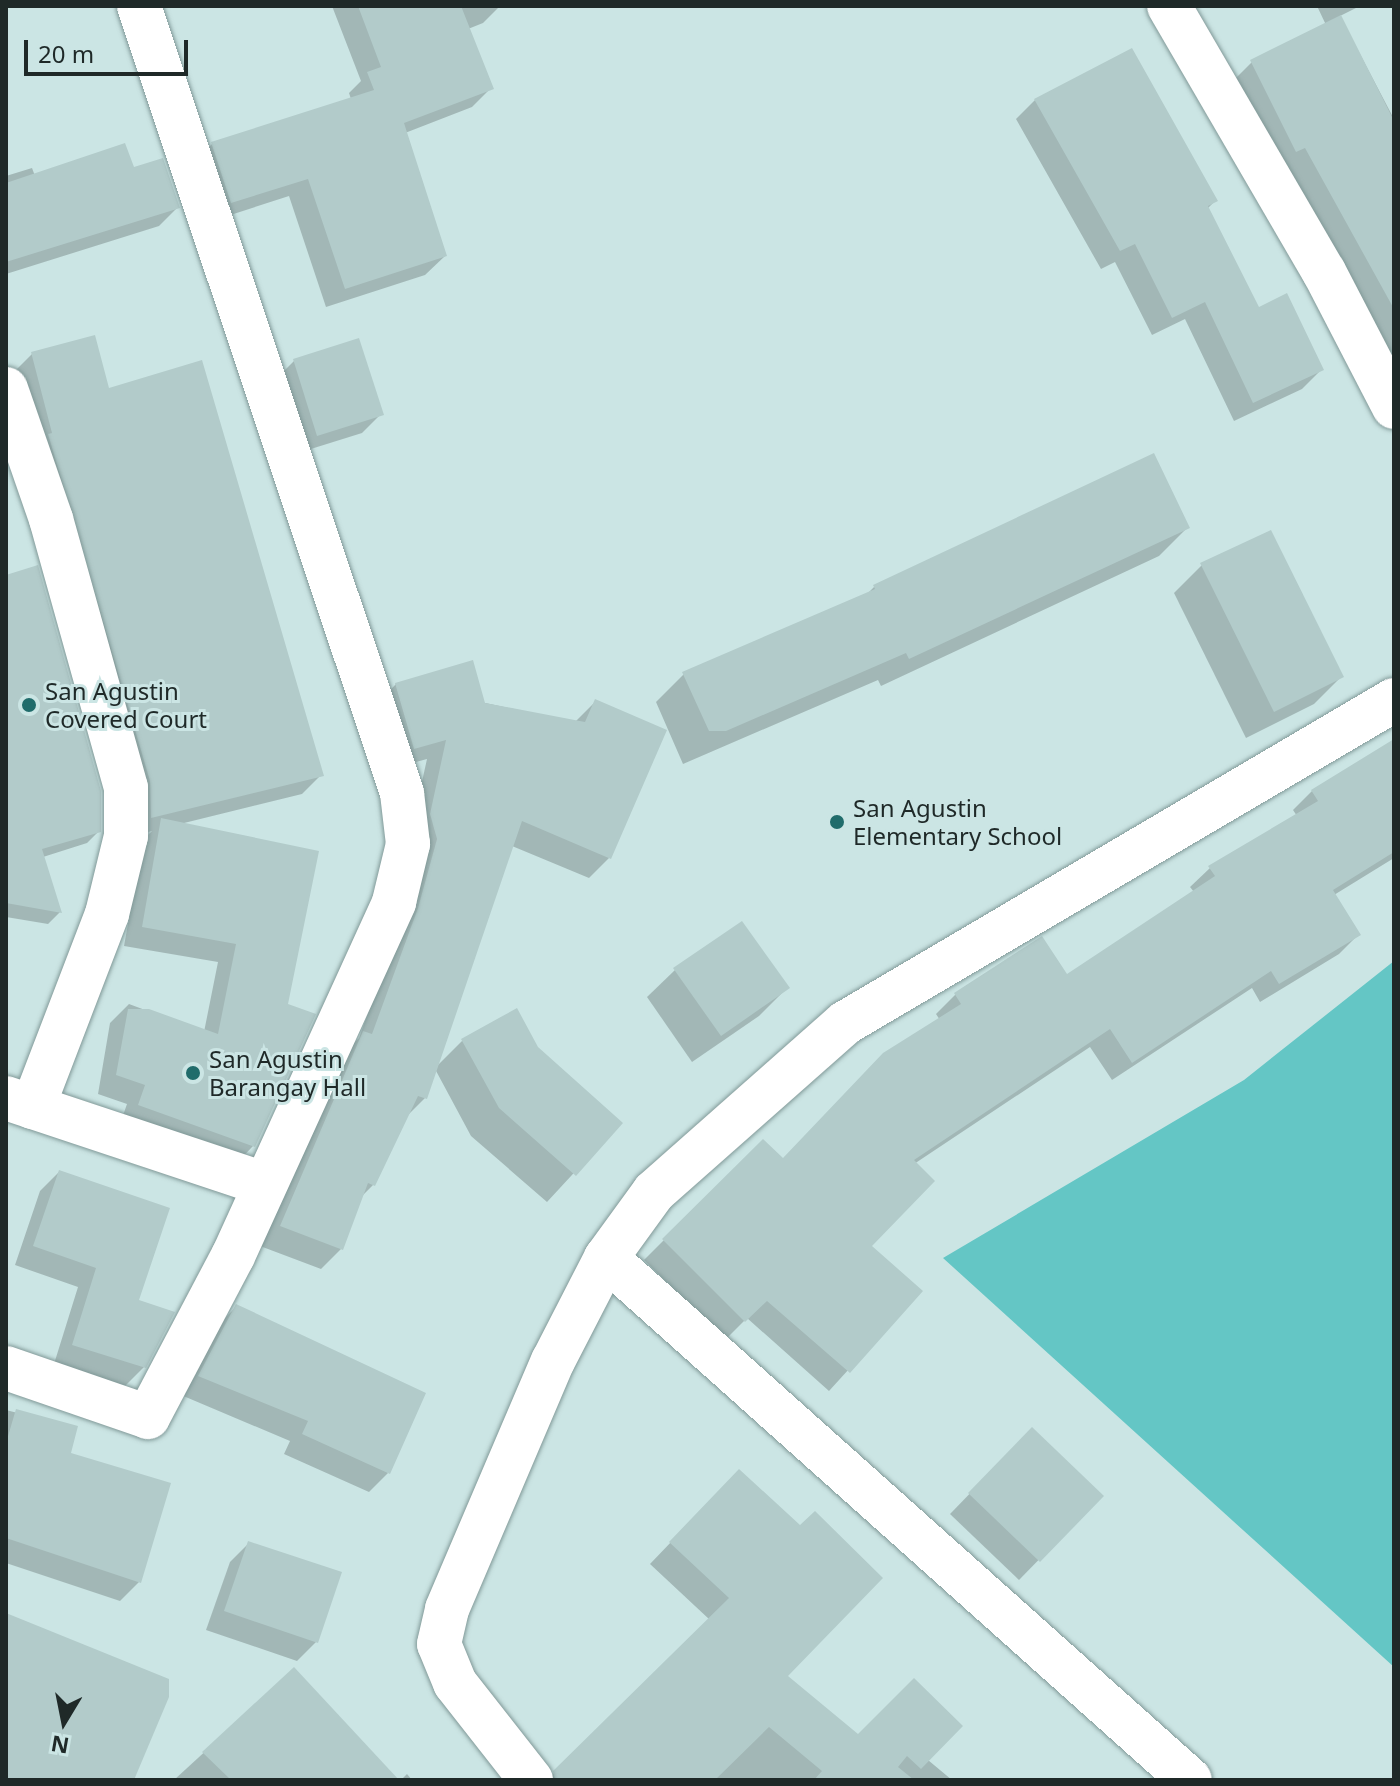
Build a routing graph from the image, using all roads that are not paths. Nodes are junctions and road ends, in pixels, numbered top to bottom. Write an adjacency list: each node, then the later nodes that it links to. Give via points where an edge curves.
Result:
1 (139, 6): 7 (street, via 402,793 408,844 394,902)
2 (1169, 6): 4 (street, via 1324,272)
3 (6, 389): 6 (street, via 56,534 126,788 126,836 107,914)
4 (1394, 407)
5 (1394, 700): 8 (street, via 845,1023 654,1192)
6 (20, 1103): 7 (street)
7 (264, 1184): 9 (street, via 233,1256 148,1417)
8 (606, 1258): 10 (street, via 515,1448 447,1609 439,1644 455,1683); 11 (street)
9 (6, 1368)
10 (531, 1780)
11 (1190, 1780)

